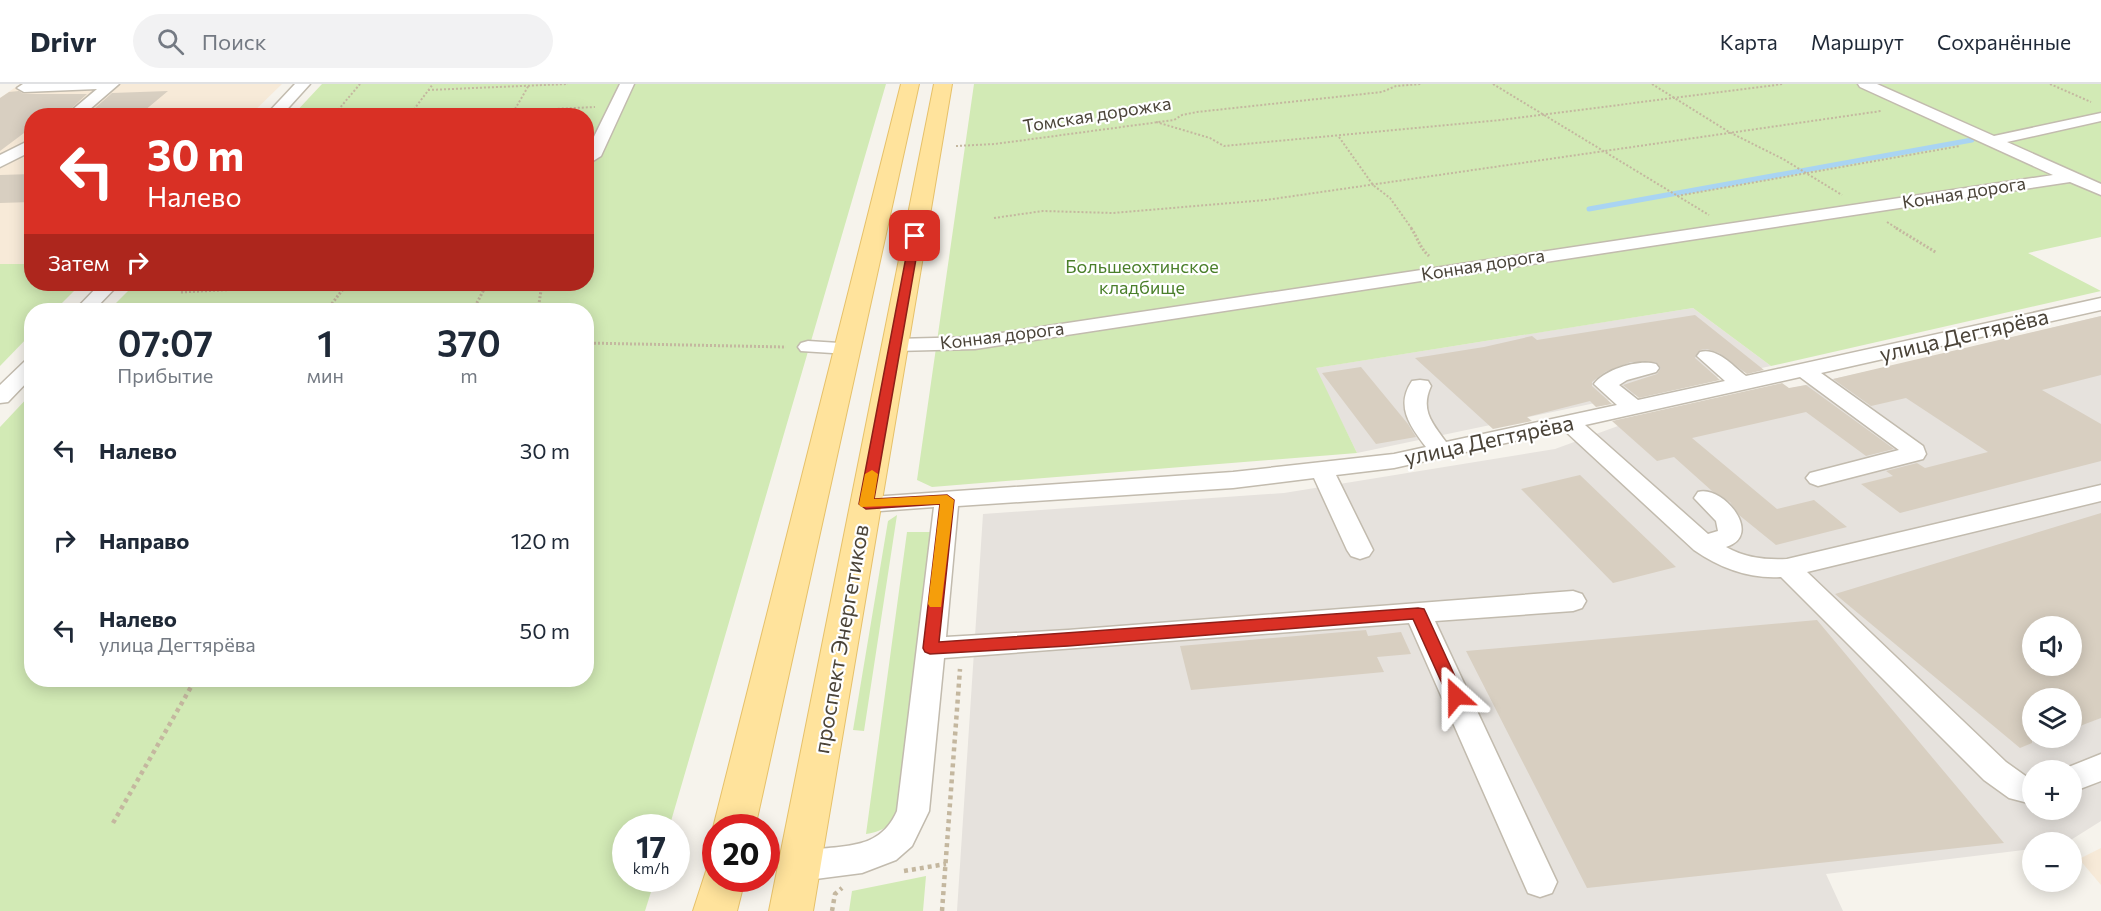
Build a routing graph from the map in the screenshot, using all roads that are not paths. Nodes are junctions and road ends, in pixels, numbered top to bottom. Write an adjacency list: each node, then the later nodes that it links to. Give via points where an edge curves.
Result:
1 (111, 84): 7 (street); 8 (street)
2 (303, 84): 9 (street)
3 (627, 84): 13 (street)
4 (910, 84): 23 (main road)
5 (943, 84): 21 (main road, проспект Энергетиков)
6 (1865, 84): 11 (street)
7 (24, 88)
8 (82, 108)
9 (280, 108)
10 (2101, 117): 11 (street)
11 (1992, 141): 16 (street)
12 (24, 148): 15 (street)
13 (594, 154)
14 (24, 155): 15 (street)
15 (4, 158)
16 (2070, 177): 17 (street); 21 (street, Конная дорога, via 975,343)
17 (2101, 190)
18 (103, 291): 19 (street)
19 (91, 303)
20 (2101, 304): 26 (street, улица Дегтярёва)
21 (895, 345): 39 (main road, проспект Энергетиков)
22 (808, 347): 23 (street)
23 (848, 348): 49 (main road)
24 (1707, 356): 28 (street)
25 (1649, 368): 31 (street, via 1620,375 1605,384)
26 (1805, 371): 28 (street, улица Дегтярёва); 35 (street, via 1915,451)
27 (24, 373): 30 (street)
28 (1744, 385): 31 (street, улица Дегтярёва)
29 (1420, 386): 33 (street, via 1414,396 1413,412)
30 (11, 387)
31 (1635, 408): 32 (street, улица Дегтярёва)
32 (1569, 423): 33 (street, улица Дегтярёва); 40 (street)
33 (1442, 451): 34 (street, улица Дегтярёва)
34 (1322, 471): 38 (street, улица Дегтярёва); 41 (street)
35 (1818, 478)
36 (2101, 493): 42 (street)
37 (1706, 498): 40 (street, via 1728,519 1731,530 1724,539)
38 (947, 500): 39 (street, улица Дегтярёва); 45 (street)
39 (866, 504): 52 (main road, проспект Энергетиков)
40 (1703, 544): 42 (street, via 1736,564)
41 (1360, 550)
42 (1787, 568): 48 (street, via 1995,771)
43 (1573, 601): 44 (street)
44 (1418, 613): 45 (street); 50 (street)
45 (930, 648): 52 (street, via 913,811 906,829 895,843 853,859)
46 (2101, 767): 47 (street)
47 (2082, 774)
48 (2022, 789)
49 (737, 814)
50 (1540, 882)
51 (720, 892): 53 (main road)
52 (796, 898)
53 (715, 911)

